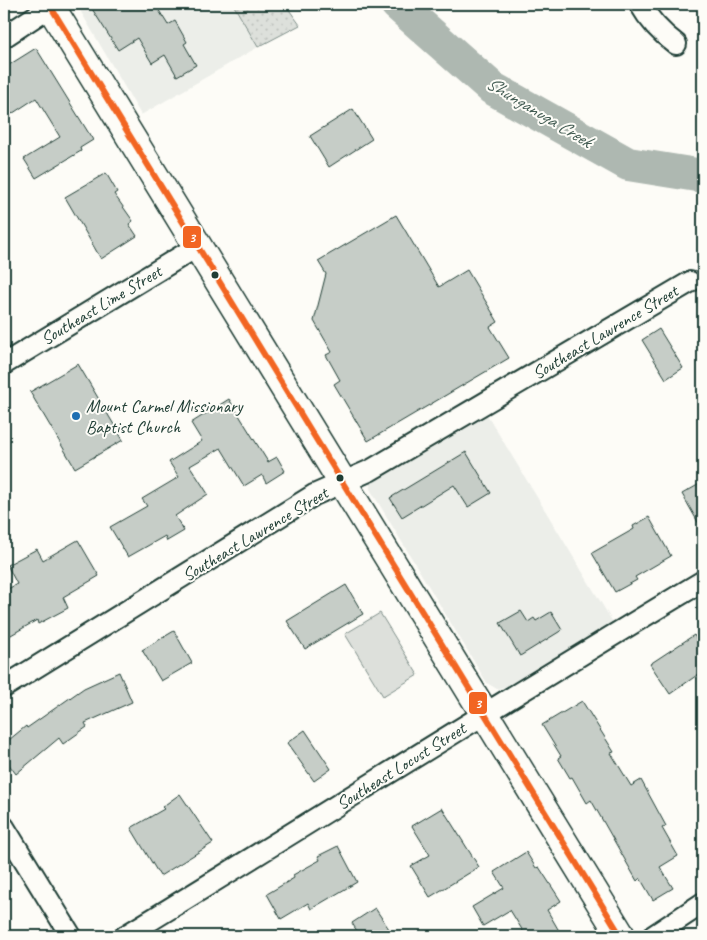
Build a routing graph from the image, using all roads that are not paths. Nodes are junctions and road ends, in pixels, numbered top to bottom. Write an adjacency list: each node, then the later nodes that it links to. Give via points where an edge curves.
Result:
1 (640, 4): 4 (street, via 648,18)
2 (51, 5): 3 (street); 5 (main road)
3 (4, 37)
4 (676, 44)
5 (198, 246): 7 (street, Southeast Lime Street); 8 (main road)
6 (690, 282): 8 (street, Southeast Lawrence Street, via 371,470)
7 (4, 364)
8 (343, 482): 10 (street, Southeast Lawrence Street, via 314,495); 11 (main road)
9 (703, 581): 11 (street, Southeast Locust Street)
10 (4, 688)
11 (484, 714): 15 (street, Southeast Locust Street); 16 (main road)
12 (4, 827): 14 (street)
13 (703, 903): 17 (street)
14 (71, 936)
15 (125, 936)
16 (621, 936)
17 (653, 936)

